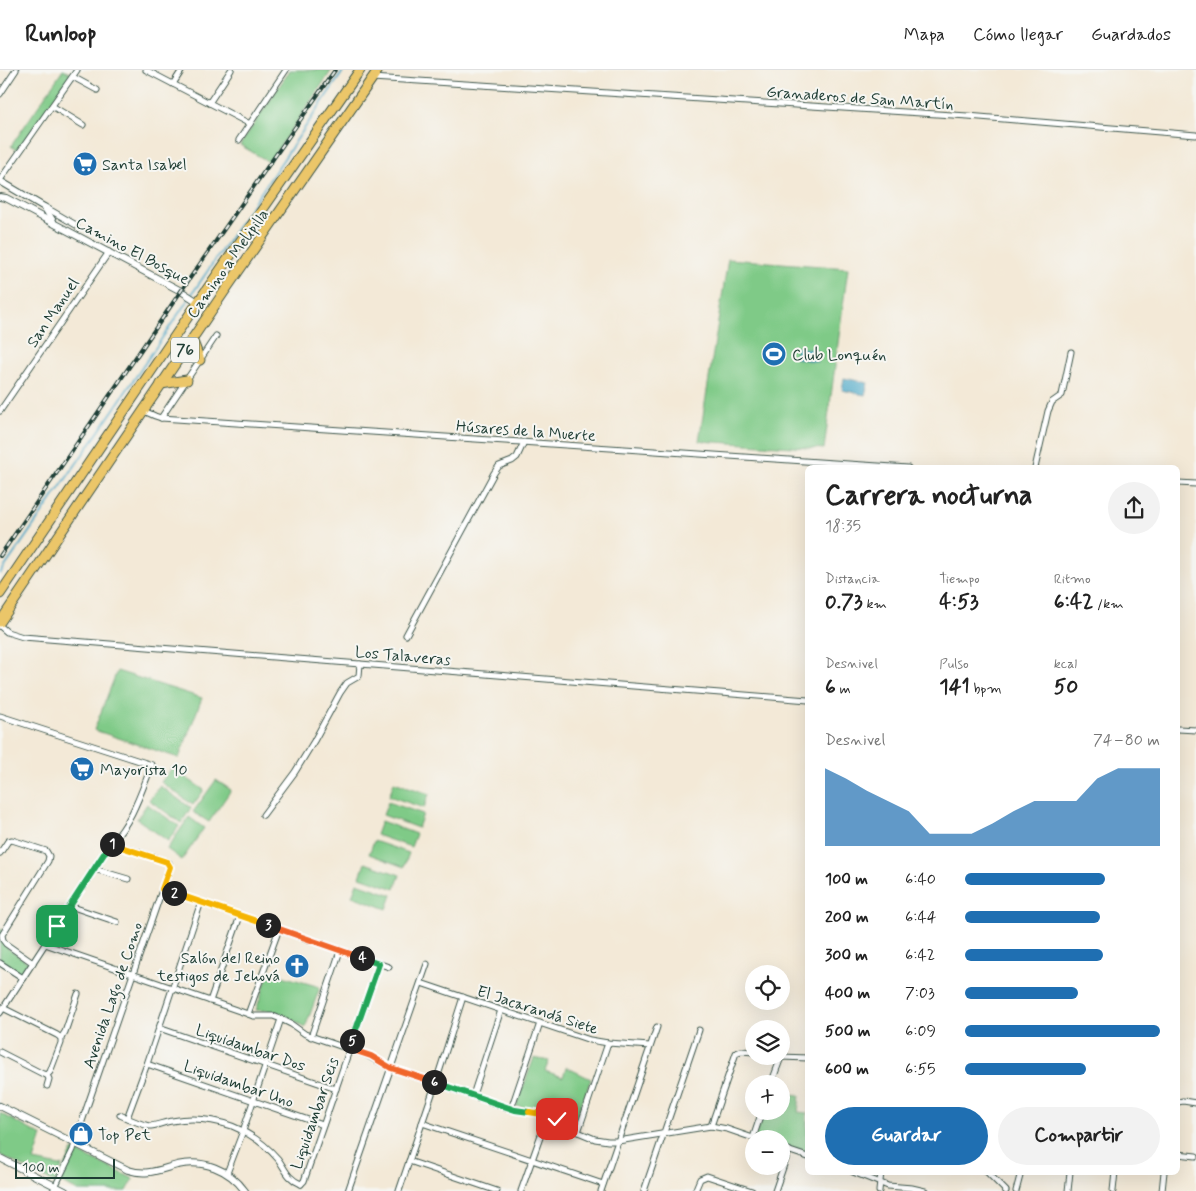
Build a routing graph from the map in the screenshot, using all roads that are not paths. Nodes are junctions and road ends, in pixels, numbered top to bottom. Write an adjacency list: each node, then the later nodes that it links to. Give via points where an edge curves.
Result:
1 (16, 70): 13 (street)
2 (77, 70): 9 (street)
3 (146, 70): 11 (street)
4 (182, 70): 11 (street)
5 (231, 70): 14 (street)
6 (286, 70): 16 (street)
7 (360, 70): 26 (main road, Camino a Melipilla / 76)
8 (378, 70): 10 (main road, Camino a Melipilla / 76)
9 (73, 77): 12 (street); 15 (street)
10 (372, 78): 18 (street, Granaderos de San Martín, via 968,116); 28 (main road, Camino a Melipilla / 76)
11 (173, 84): 14 (street)
12 (97, 90)
13 (0, 94)
14 (209, 103): 16 (street)
15 (52, 106): 17 (street); 20 (street)
16 (250, 124): 19 (street)
17 (83, 125)
18 (1196, 135)
19 (239, 140)
20 (0, 180): 22 (street, Camino El Bosque)
21 (0, 197): 23 (street, Camino El Bosque)
22 (44, 207): 23 (street, Camino El Bosque); 24 (street, Camino El Bosque)
23 (54, 223): 25 (street, Camino El Bosque)
24 (76, 225)
25 (109, 252): 26 (street, Camino El Bosque); 33 (street, San Manuel)
26 (196, 300): 41 (main road, Camino a Melipilla / 76)
27 (216, 336): 30 (street)
28 (192, 339): 30 (main road); 32 (main road, Camino a Melipilla / 76)
29 (1072, 352): 38 (street, via 1062,396 1052,402 1048,411)
30 (200, 360): 31 (street)
31 (187, 380): 32 (main road); 35 (street)
32 (161, 384): 34 (main road, Camino a Melipilla / 76)
33 (0, 411)
34 (144, 411): 35 (street, Húsares de la Muerte); 42 (main road, Camino a Melipilla / 76)
35 (162, 418): 36 (street, Húsares de la Muerte)
36 (524, 442): 37 (street, Húsares de la Muerte); 44 (street, via 517,457 499,466 494,473)
37 (864, 465)
38 (1036, 465)
39 (1180, 484): 40 (street)
40 (1196, 484)
41 (0, 594)
42 (0, 622)
43 (0, 626): 45 (street, Los Talaveras, via 23,638)
44 (406, 635)
45 (360, 664): 46 (street, Los Talaveras); 50 (street, via 359,676 347,683 340,693 300,764)
46 (805, 700)
47 (0, 716): 51 (street, via 152,765 134,812)
48 (1180, 729): 49 (street)
49 (1196, 730)
50 (263, 815)
51 (111, 843): 53 (street); 55 (street, Avenida Lago de Como, via 167,862 170,867)
52 (0, 853): 63 (street, via 13,840 46,851 49,856 2,935 6,944)
53 (94, 869): 54 (street); 57 (street)
54 (128, 879)
55 (162, 889): 56 (street); 68 (street, Avenida Lago de Como)
56 (201, 902): 58 (street); 71 (street)
57 (70, 906): 59 (street); 61 (street)
58 (240, 916): 60 (street); 74 (street)
59 (117, 922)
60 (278, 929): 62 (street); 77 (street)
61 (45, 944): 63 (street); 68 (street)
62 (340, 950): 65 (street); 83 (street)
63 (33, 962): 69 (street)
64 (0, 964): 69 (street)
65 (379, 964): 67 (street); 87 (street, Liquidambar Seis)
66 (427, 964): 70 (street)
67 (389, 967)
68 (133, 974): 71 (street); 116 (street, Avenida Lago de Como)
69 (23, 978): 75 (street)
70 (421, 983): 73 (street, El Jacarandá Siete); 94 (street)
71 (172, 988): 74 (street); 81 (street)
72 (78, 994): 84 (street)
73 (463, 997): 76 (street, El Jacarandá Siete); 96 (street)
74 (210, 1001): 77 (street)
75 (2, 1010): 84 (street)
76 (502, 1010): 79 (street, El Jacarandá Siete); 99 (street)
77 (248, 1014): 78 (street)
78 (281, 1019): 83 (street); 93 (street)
79 (540, 1023): 85 (street, El Jacarandá Siete); 104 (street)
80 (657, 1026): 86 (street)
81 (159, 1028): 92 (street); 93 (street, Liquidambar Dos)
82 (699, 1030): 113 (street)
83 (311, 1037): 87 (street)
84 (60, 1038): 95 (street, via 61,1043)
85 (608, 1043): 86 (street, El Jacarandá Siete); 112 (street)
86 (650, 1046): 115 (street)
87 (350, 1049): 94 (street); 98 (street, Liquidambar Seis)
88 (745, 1051): 110 (street, via 737,1052)
89 (0, 1052): 95 (street)
90 (790, 1056): 91 (street)
91 (805, 1058)
92 (146, 1064): 100 (street, Liquidambar Uno); 107 (street)
93 (265, 1065): 98 (street, Liquidambar Dos); 100 (street)
94 (391, 1068): 96 (street); 140 (street)
95 (47, 1075): 97 (street)
96 (436, 1082): 99 (street); 108 (street)
97 (47, 1086)
98 (336, 1089): 109 (street, Liquidambar Seis)
99 (473, 1095): 104 (street)
100 (253, 1100): 109 (street, Liquidambar Uno); 111 (street)
101 (1180, 1102): 102 (street)
102 (1196, 1103)
103 (0, 1106): 116 (street)
104 (511, 1109): 106 (street)
105 (120, 1115): 107 (street)
106 (548, 1115): 112 (street); 122 (street)
107 (127, 1118): 111 (street, via 149,1126 182,1119 204,1119)
108 (422, 1122): 122 (street); 123 (street)
109 (323, 1125): 134 (street, Liquidambar Seis)
110 (711, 1126): 113 (street); 114 (street)
111 (243, 1131): 124 (street); 134 (street, via 268,1149 291,1178)
112 (578, 1132): 115 (street, via 602,1140)
113 (664, 1133): 115 (street); 145 (street)
114 (745, 1135)
115 (618, 1140): 135 (street)
116 (75, 1143): 124 (street, via 123,1168 138,1172 153,1172 191,1163); 136 (street, Avenida Lago de Como)
117 (790, 1150): 119 (street)
118 (1180, 1154): 120 (street)
119 (805, 1156)
120 (1196, 1156)
121 (0, 1158): 136 (street)
122 (532, 1160): 135 (street); 143 (street)
123 (409, 1161): 141 (street); 142 (street)
124 (227, 1173): 138 (street)
125 (780, 1175): 148 (street)
126 (861, 1175): 133 (street)
127 (881, 1175): 133 (street)
128 (990, 1175): 151 (street)
129 (1020, 1175): 152 (street)
130 (1070, 1175): 153 (street)
131 (1115, 1175): 154 (street)
132 (1164, 1175): 155 (street)
133 (880, 1182): 149 (street); 150 (street)
134 (301, 1184): 139 (street)
135 (603, 1184): 144 (street)
136 (54, 1189): 137 (street)
137 (65, 1191)
138 (245, 1191)
139 (303, 1191)
140 (348, 1191)
141 (399, 1191)
142 (497, 1191)
143 (521, 1191)
144 (601, 1191)
145 (644, 1191)
146 (695, 1191): 147 (street, via 699,1181 709,1176)
147 (752, 1191)
148 (775, 1191)
149 (879, 1191)
150 (925, 1191)
151 (1006, 1191)
152 (1016, 1191)
153 (1068, 1191)
154 (1113, 1191)
155 (1162, 1191)

